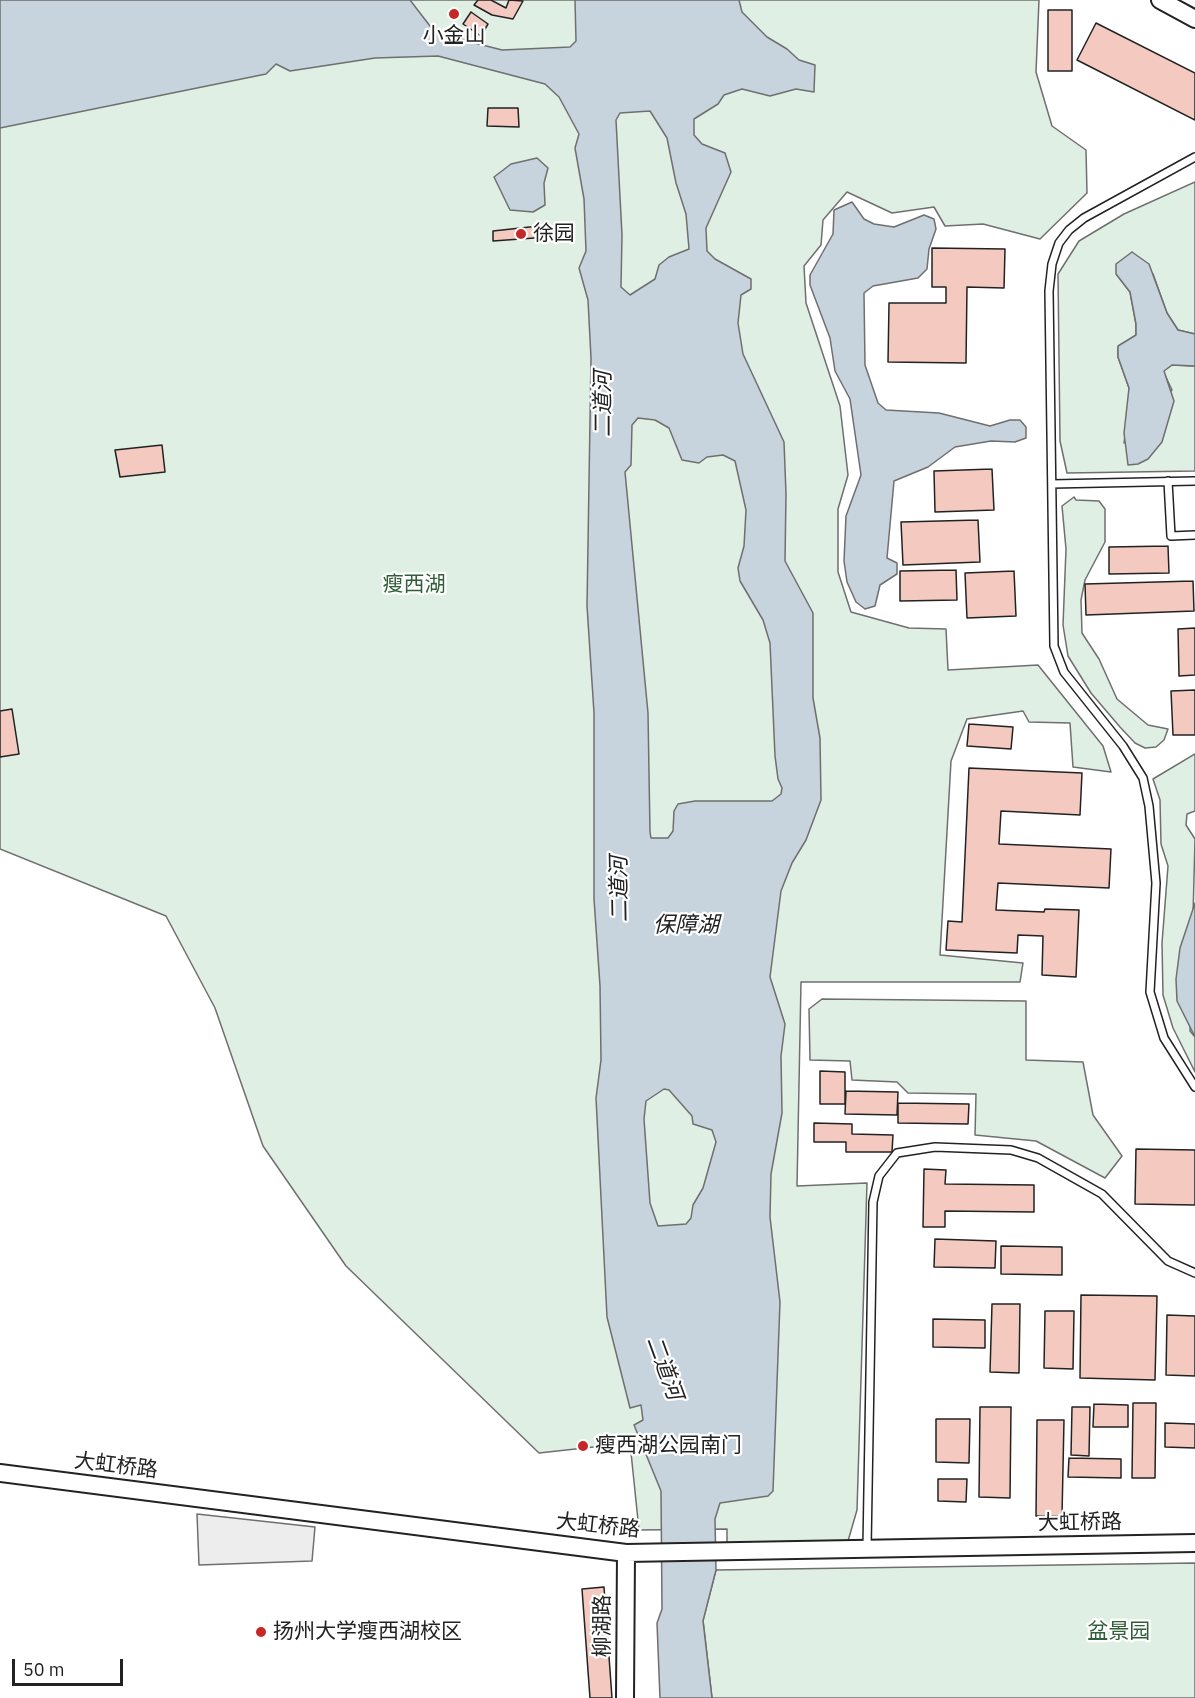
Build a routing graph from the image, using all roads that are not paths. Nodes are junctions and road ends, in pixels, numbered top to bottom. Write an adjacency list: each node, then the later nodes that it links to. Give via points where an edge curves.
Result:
1 (1160, 0): 2 (street)
2 (1195, 19)
3 (1195, 157): 6 (lane, via 1084,218 1059,243 1049,291)
4 (1168, 481): 5 (lane); 6 (lane); 7 (lane, via 1171,536)
5 (1195, 481)
6 (1052, 484): 8 (lane, via 1054,646 1064,672 1123,746 1143,778 1156,883 1150,992 1164,1038)
7 (1195, 535)
8 (1195, 1087)
9 (1195, 1273): 12 (lane, via 1168,1261 1102,1194 1038,1158 1011,1150 935,1147 897,1153 879,1176 873,1202)
10 (0, 1473): 13 (street, 大虹桥路)
11 (1195, 1544): 12 (street, 大虹桥路)
12 (867, 1550): 13 (street, 大虹桥路)
13 (626, 1553): 14 (street, 柳湖路)
14 (625, 1698)

